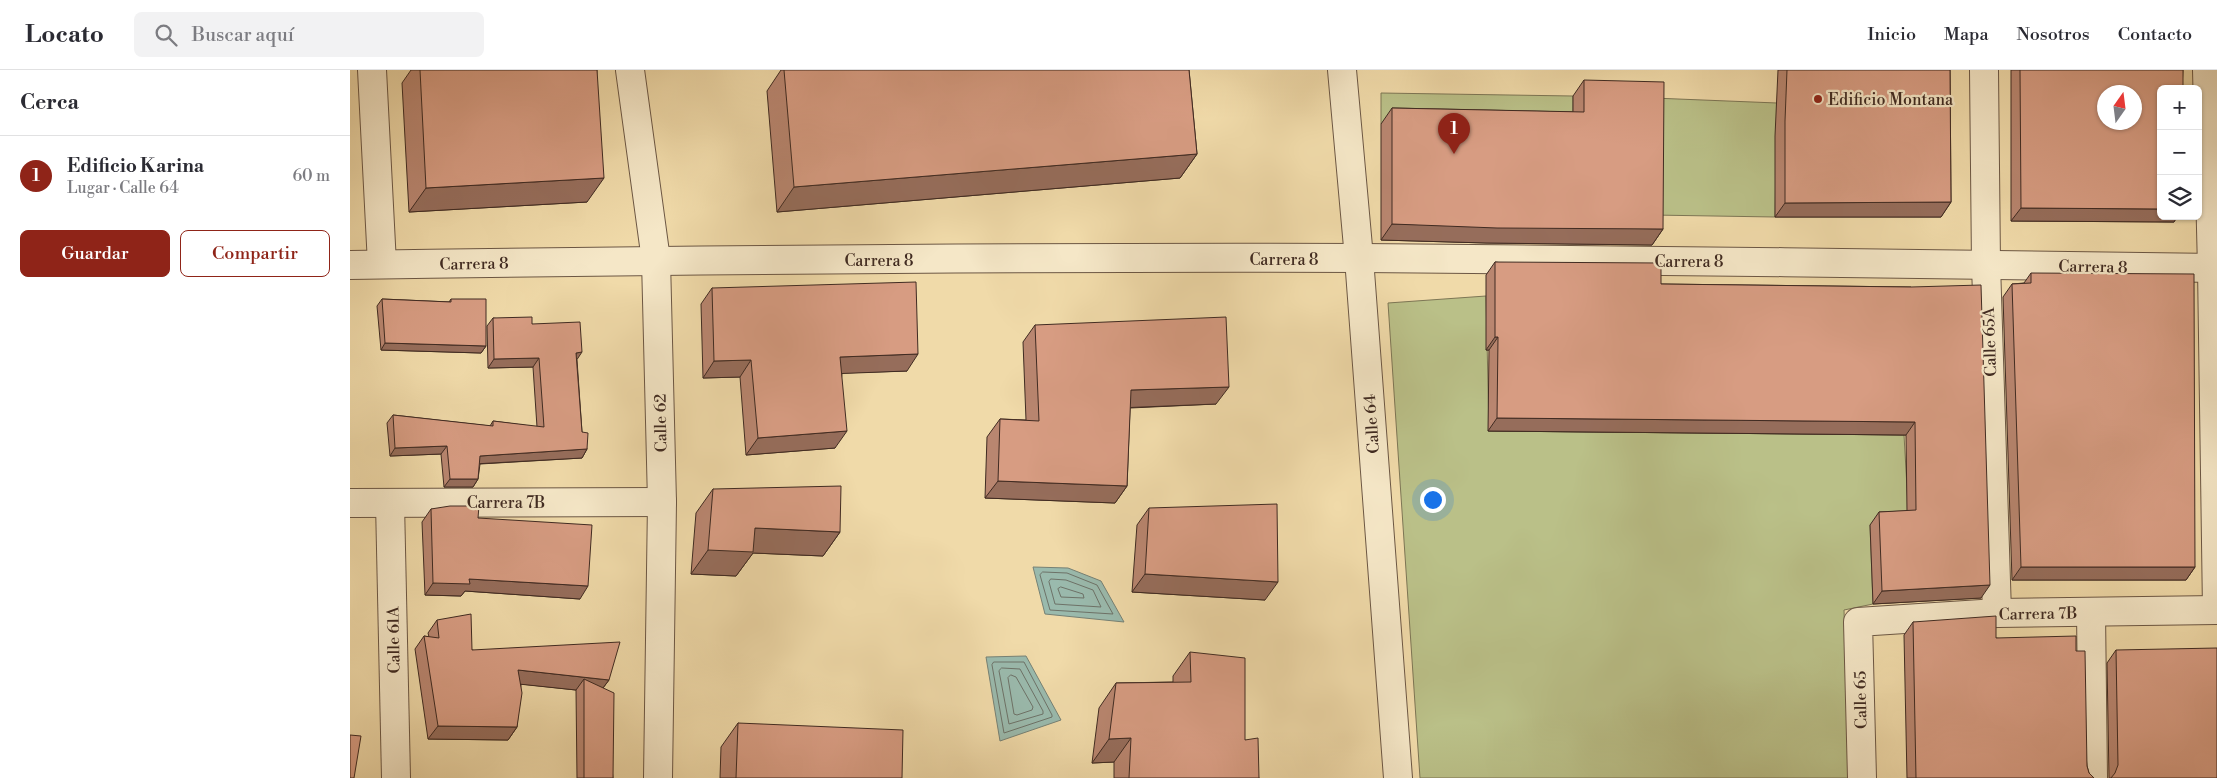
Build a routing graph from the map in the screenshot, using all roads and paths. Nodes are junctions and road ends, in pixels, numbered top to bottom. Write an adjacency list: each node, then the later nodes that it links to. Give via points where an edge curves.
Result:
1 (372, 70): 9 (street)
2 (630, 70): 7 (street, Calle 62)
3 (1342, 70): 6 (street, Calle 64)
4 (1984, 70): 10 (street, Calle 65A)
5 (2207, 70): 11 (street)
6 (1359, 258): 7 (street, Carrera 8); 10 (street, Carrera 8); 21 (street, Calle 64)
7 (656, 260): 9 (street, Carrera 8); 12 (street, Calle 62)
8 (350, 264): 9 (street, Carrera 8)
9 (382, 264)
10 (1986, 264): 11 (street, Carrera 8); 17 (street, Calle 65A)
11 (2215, 268): 15 (street)
12 (662, 502): 14 (street, Carrera 7B); 20 (street, Calle 62)
13 (350, 503): 14 (street, Carrera 7B)
14 (390, 503): 19 (street, Calle 61A)
15 (2217, 610): 16 (street, Carrera 7B)
16 (2091, 612): 17 (street, Carrera 7B); 23 (street)
17 (1997, 613): 18 (street, Carrera 7B)
18 (1858, 622): 22 (street, Calle 65)
19 (396, 778)
20 (658, 778)
21 (1398, 778)
22 (1862, 778)
23 (2093, 778)

